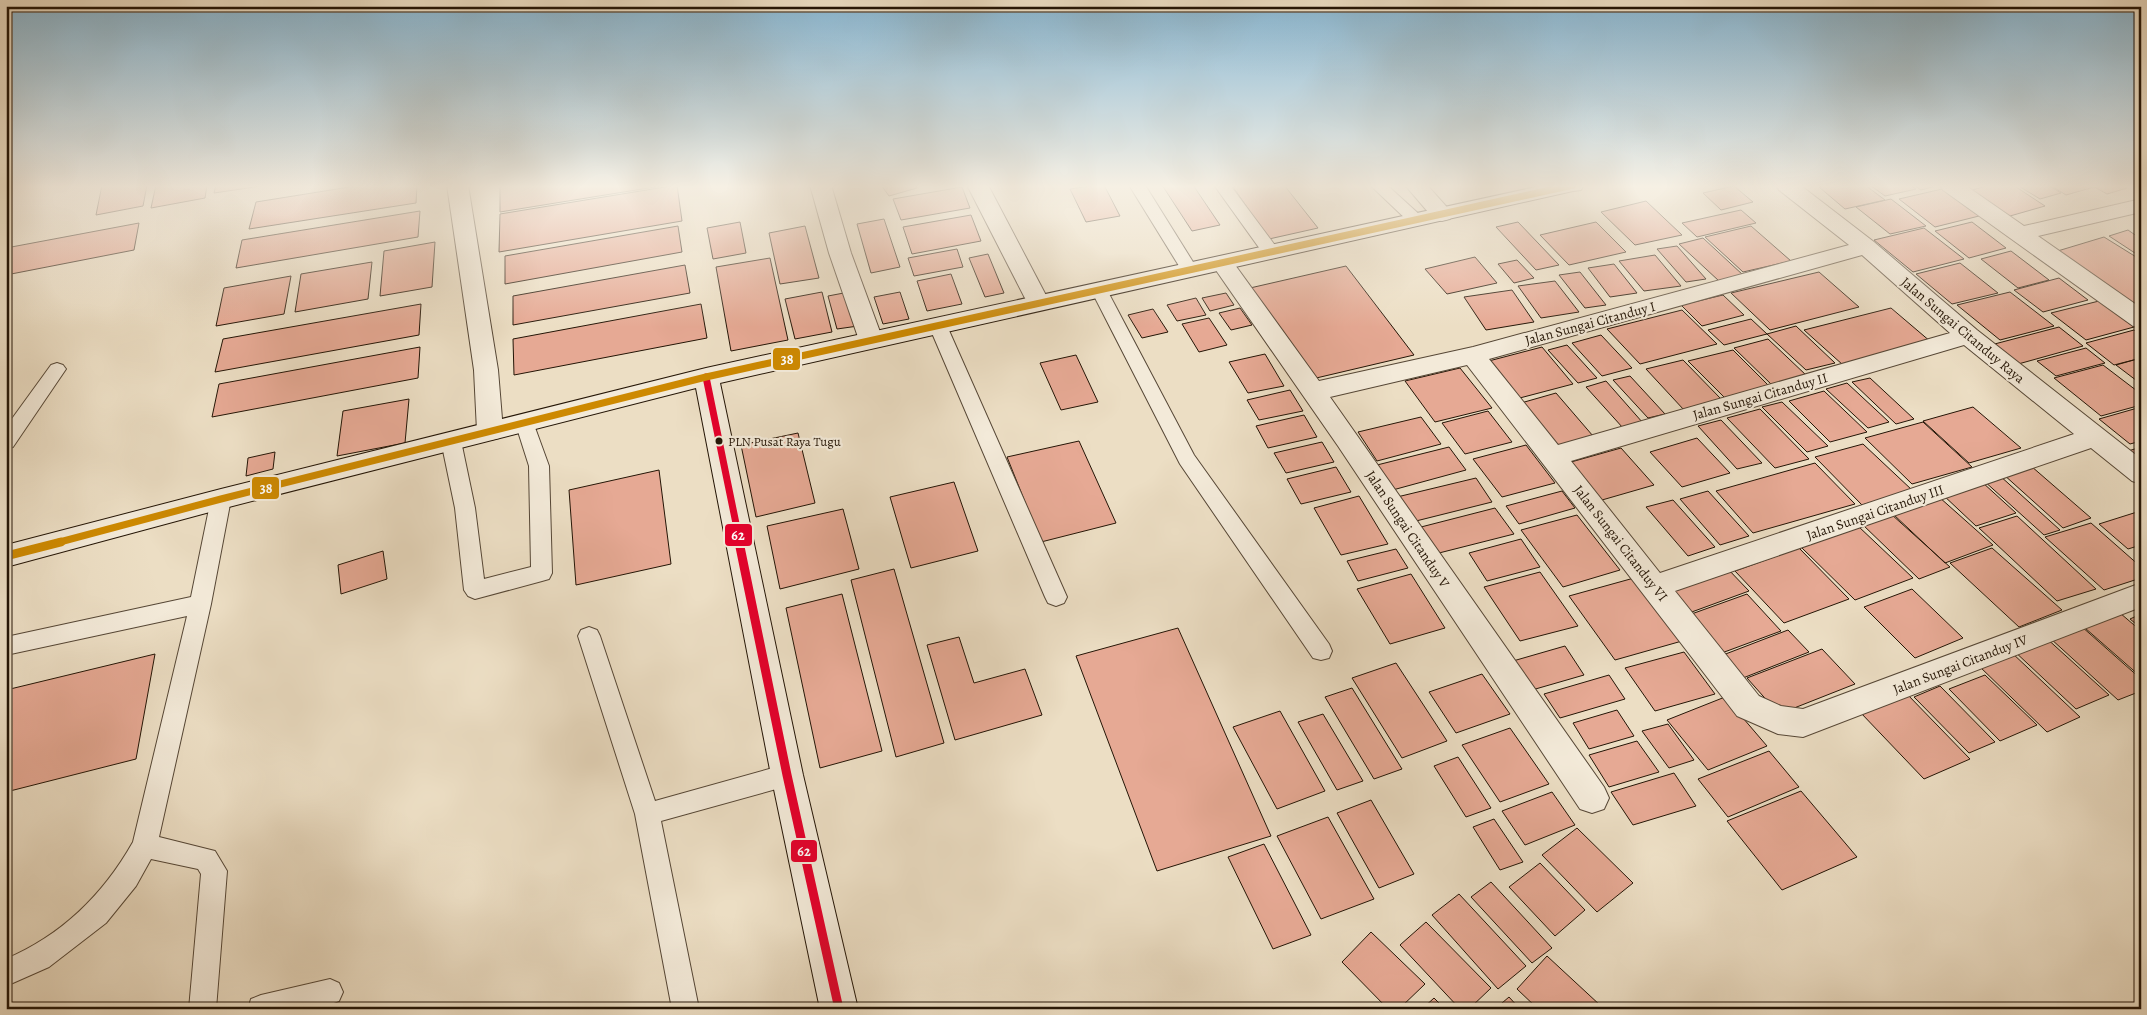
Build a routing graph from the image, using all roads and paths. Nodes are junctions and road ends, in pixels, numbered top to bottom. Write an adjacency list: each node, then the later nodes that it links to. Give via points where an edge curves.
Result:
1 (464, 232): 25 (street, via 486,370)
2 (834, 232): 19 (street)
3 (1001, 232): 15 (street)
4 (1167, 232): 13 (lane)
5 (1257, 232): 11 (lane)
6 (1360, 232): 11 (street)
7 (1847, 232): 10 (street, Jalan Sungai Citanduy Raya)
8 (2027, 232): 9 (street)
9 (2020, 234): 16 (street)
10 (1866, 247): 18 (street, Jalan Sungai Citanduy Raya); 20 (street, Jalan Sungai Citanduy I)
11 (1271, 252): 12 (street)
12 (1222, 262): 13 (street); 23 (street, Jalan Sungai Citanduy V)
13 (1190, 270): 14 (street)
14 (1098, 290): 15 (street); 39 (lane, via 1187,459)
15 (1038, 303): 17 (street)
16 (2141, 320)
17 (938, 326): 19 (street); 35 (lane)
18 (1968, 336): 26 (street, Jalan Sungai Citanduy Raya); 29 (street, Jalan Sungai Citanduy II)
19 (871, 340): 22 (street)
20 (1473, 355): 23 (street, Jalan Sungai Citanduy I); 29 (street, Jalan Sungai Citanduy VI)
21 (57, 369): 28 (lane)
22 (706, 377): 24 (street); 41 (street)
23 (1313, 391): 42 (street, Jalan Sungai Citanduy V)
24 (524, 422): 25 (street); 27 (lane, via 539,466 542,573 474,590 465,508)
25 (490, 431): 27 (street)
26 (2095, 437): 30 (street, Jalan Sungai Citanduy Raya); 33 (street, Jalan Sungai Citanduy III)
27 (451, 441): 31 (street)
28 (6, 442)
29 (1553, 456): 33 (street, Jalan Sungai Citanduy VI)
30 (2141, 474)
31 (220, 499): 32 (street); 36 (lane)
32 (6, 556)
33 (1655, 586): 40 (street, Jalan Sungai Citanduy VI, via 1748,706)
34 (2141, 595): 40 (street, Jalan Sungai Citanduy IV, via 1803,723)
35 (1056, 597)
36 (200, 604): 38 (lane); 44 (lane)
37 (589, 636): 43 (lane)
38 (6, 646)
39 (1321, 651)
40 (1778, 720)
41 (787, 775): 43 (lane); 50 (street)
42 (1592, 798)
43 (647, 814): 49 (lane)
44 (145, 846): 45 (lane, via 128,877 97,914 40,958); 47 (lane, via 206,859 214,870)
45 (6, 973)
46 (330, 992): 48 (lane)
47 (202, 1009)
48 (261, 1009)
49 (686, 1009)
50 (839, 1009)

